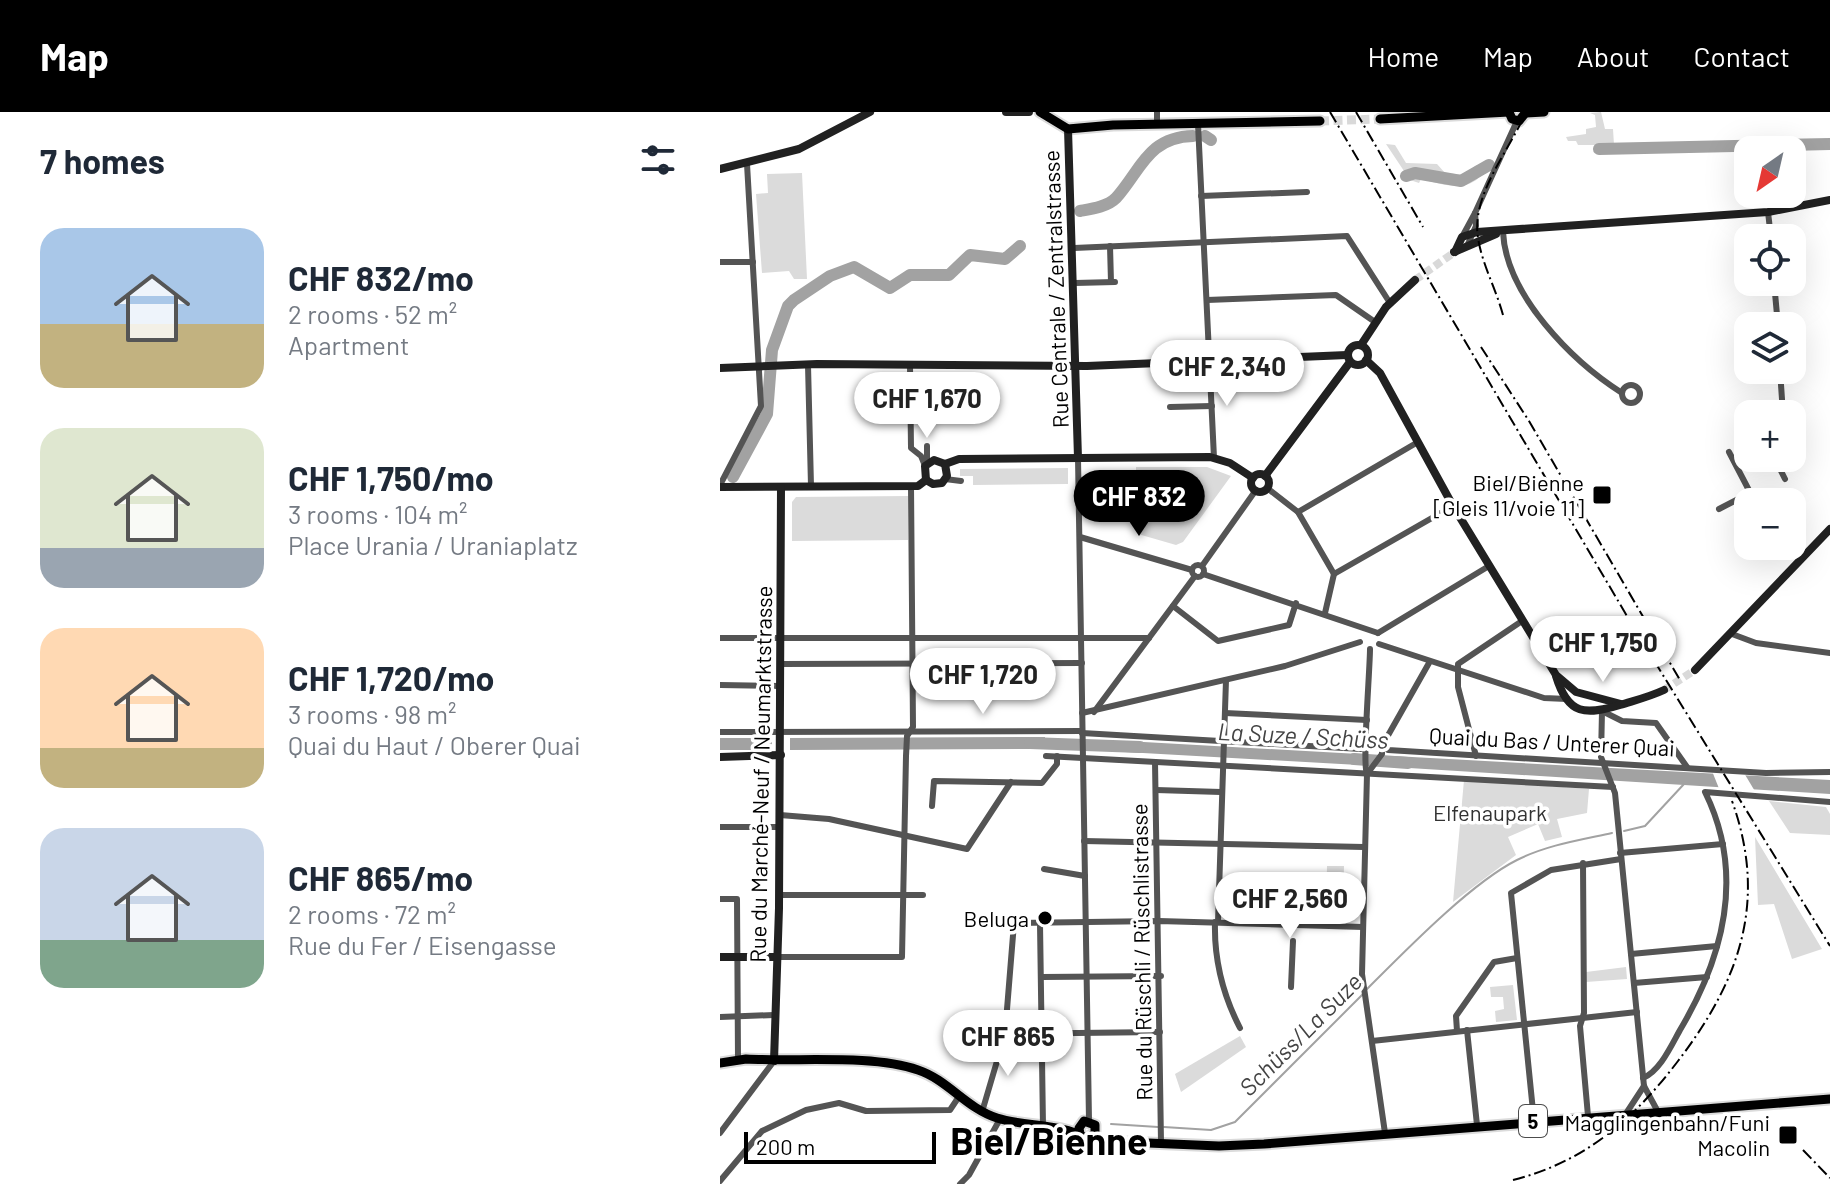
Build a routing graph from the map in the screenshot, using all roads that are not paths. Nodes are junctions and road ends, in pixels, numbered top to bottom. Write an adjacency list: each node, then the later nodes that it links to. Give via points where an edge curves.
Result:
1 (1006, 112): 2 (main road)
2 (1029, 112)
3 (1040, 112): 15 (main road)
4 (1157, 112): 14 (street)
5 (1509, 112): 9 (main road); 12 (main road)
6 (1526, 112): 7 (main road); 12 (main road)
7 (1544, 112)
8 (867, 113): 16 (main road, via 812,144)
9 (1404, 115): 10 (main road)
10 (1380, 119)
11 (1320, 121): 13 (main road)
12 (1517, 121): 22 (street)
13 (1198, 124): 14 (main road); 19 (street)
14 (1157, 125): 15 (main road)
15 (1068, 129): 29 (main road, Rue Centrale / Zentralstrasse)
16 (747, 164): 17 (main road); 32 (street)
17 (720, 169)
18 (1307, 192): 19 (street)
19 (1201, 196): 27 (street)
20 (1830, 200): 21 (main road)
21 (1768, 212): 23 (street); 24 (main road)
22 (1475, 213): 25 (street); 26 (street)
23 (1769, 224)
24 (1502, 232): 25 (main road); 26 (main road); 47 (street, via 1510,269 1553,334)
25 (1474, 233): 26 (main road)
26 (1465, 240): 30 (main road)
27 (1204, 242): 28 (street); 35 (street); 36 (street, via 1347,236)
28 (1110, 246): 29 (street); 34 (street, via 1113,282)
29 (1074, 248): 34 (main road, Rue Centrale / Zentralstrasse)
30 (1453, 253)
31 (720, 262): 32 (street)
32 (753, 262): 42 (street)
33 (1415, 280): 36 (main road)
34 (1075, 283): 45 (main road, Rue Centrale / Zentralstrasse)
35 (1207, 300): 37 (street, via 1336,295); 40 (street)
36 (1390, 303): 37 (main road)
37 (1375, 322): 38 (main road)
38 (1361, 345): 39 (main road, via 1351,346); 41 (main road)
39 (1349, 359): 40 (main road); 41 (main road, via 1358,365); 58 (main road)
40 (1210, 360): 45 (main road); 48 (street)
41 (1366, 360): 50 (main road, via 1380,373)
42 (768, 365): 43 (main road); 46 (main road); 64 (street, via 760,411)
43 (808, 365): 44 (main road); 65 (street)
44 (910, 365): 45 (main road); 55 (street, via 911,448)
45 (1076, 366): 53 (main road, Rue Centrale / Zentralstrasse)
46 (720, 368)
47 (1622, 393)
48 (1212, 406): 49 (street); 54 (street)
49 (1170, 407)
50 (1418, 442): 70 (main road); 72 (street)
51 (927, 446): 55 (street)
52 (1729, 452): 71 (street, via 1752,495)
53 (1078, 458): 54 (main road); 56 (main road, via 959,459); 74 (street, Rue Centrale / Zentralstrasse)
54 (1214, 458): 59 (main road)
55 (926, 464): 56 (main road); 62 (main road)
56 (945, 464): 60 (main road)
57 (1782, 472): 61 (street)
58 (1265, 476): 59 (main road); 68 (main road)
59 (1253, 478): 69 (main road)
60 (945, 479): 62 (main road, via 938,484); 63 (street)
61 (1785, 479)
62 (926, 480): 66 (main road)
63 (961, 481)
64 (720, 486): 67 (main road)
65 (811, 486): 66 (main road); 67 (main road)
66 (911, 486): 88 (street)
67 (781, 487): 87 (main road, Rue du Marché-Neuf / Neumarktstrasse)
68 (1267, 488): 69 (main road); 72 (street)
69 (1256, 490): 76 (street)
70 (1453, 506): 75 (main road); 78 (street)
71 (1719, 509)
72 (1298, 512): 78 (street)
73 (1829, 532): 85 (main road)
74 (1080, 537): 77 (street); 90 (street, Rue Centrale / Zentralstrasse)
75 (1489, 566): 82 (main road); 84 (street)
76 (1203, 570): 77 (street); 77 (street, via 1195,565); 79 (street)
77 (1193, 573): 80 (street)
78 (1334, 574): 81 (street)
79 (1296, 603): 80 (street, via 1289,625 1218,641); 81 (street)
80 (1173, 606): 89 (street)
81 (1325, 613): 83 (street)
82 (1522, 621): 100 (street, via 1459,662); 101 (main road)
83 (1365, 630): 84 (street); 91 (street)
84 (1378, 633): 92 (street)
85 (1732, 634): 94 (street, via 1756,643); 99 (main road)
86 (720, 638): 87 (street)
87 (781, 638): 88 (street); 97 (main road, Rue du Marché-Neuf / Neumarktstrasse)
88 (911, 638): 90 (street); 98 (street)
89 (1149, 638): 90 (street); 111 (street)
90 (1081, 639): 95 (street, Rue Centrale / Zentralstrasse)
91 (1360, 642): 93 (street); 102 (street)
92 (1379, 644): 93 (street); 96 (street)
93 (1370, 649): 114 (street)
94 (1830, 653)
95 (1082, 663): 98 (street); 112 (street, Rue Centrale / Zentralstrasse)
96 (1429, 663): 100 (street); 120 (street)
97 (781, 664): 98 (street); 104 (main road, Rue du Marché-Neuf / Neumarktstrasse)
98 (911, 664): 118 (street)
99 (1695, 670)
100 (1457, 672): 107 (street, via 1544,698); 125 (street)
101 (1556, 675): 106 (main road); 107 (main road)
102 (1226, 680): 111 (street); 113 (street)
103 (720, 685): 104 (street)
104 (781, 686): 116 (main road, Rue du Marché-Neuf / Neumarktstrasse)
105 (1664, 690): 109 (main road)
106 (1576, 692): 107 (main road); 108 (main road)
107 (1567, 699): 110 (main road, via 1586,712)
108 (1597, 699): 109 (main road); 110 (main road)
109 (1621, 704): 110 (main road)
110 (1602, 711): 130 (street); 131 (street, via 1622,721 1656,723)
111 (1094, 712): 112 (street)
112 (1082, 713): 117 (street, Rue Centrale / Zentralstrasse)
113 (1225, 713): 114 (street); 119 (street)
114 (1367, 720): 121 (street)
115 (720, 732): 116 (street, Quai du Bas / Unterer Quai)
116 (781, 733): 118 (street, Quai du Bas / Unterer Quai); 122 (main road, Rue du Marché-Neuf / Neumarktstrasse)
117 (1082, 733): 118 (street, Quai du Bas / Unterer Quai); 119 (street, Quai du Bas / Unterer Quai); 123 (street, Rue Centrale / Zentralstrasse)
118 (909, 734): 143 (street)
119 (1224, 744): 121 (street, Quai du Bas / Unterer Quai); 129 (street)
120 (1382, 746): 121 (street, Quai du Bas / Unterer Quai); 125 (street, Quai du Bas / Unterer Quai); 132 (street, via 1374,767)
121 (1366, 750): 132 (street)
122 (781, 754): 126 (main road); 140 (main road, Rue du Marché-Neuf / Neumarktstrasse)
123 (1083, 754): 127 (street, Quai du Bas / Unterer Quai); 128 (street, Quai du Bas / Unterer Quai); 144 (street, Rue Centrale / Zentralstrasse)
124 (1046, 756): 127 (street, Quai du Bas / Unterer Quai)
125 (1476, 756): 130 (street, Quai du Bas / Unterer Quai)
126 (720, 757)
127 (1057, 760): 134 (street, via 1042,783)
128 (1155, 762): 129 (street, Quai du Bas / Unterer Quai); 136 (street, Rue du Rüschli / Rüschlistrasse)
129 (1223, 762): 132 (street, Quai du Bas / Unterer Quai); 137 (street)
130 (1605, 765): 131 (street, Quai du Bas / Unterer Quai); 135 (street)
131 (1687, 767): 133 (street, Quai du Bas / Unterer Quai)
132 (1365, 770): 135 (street, Quai du Bas / Unterer Quai); 148 (street)
133 (1830, 772)
134 (1011, 782): 139 (street, via 934,781); 143 (street, via 967,849)
135 (1607, 786): 149 (street)
136 (1156, 790): 137 (street); 145 (street, Rue du Rüschli / Rüschlistrasse)
137 (1221, 792): 146 (street)
138 (1830, 802): 147 (street, via 1705,792)
139 (932, 806)
140 (780, 815): 142 (main road, Rue du Marché-Neuf / Neumarktstrasse); 143 (street, via 829,819)
141 (720, 827): 142 (street)
142 (780, 827): 154 (main road, Rue du Marché-Neuf / Neumarktstrasse)
143 (902, 836): 153 (street)
144 (1084, 841): 145 (street); 152 (street, Rue Centrale / Zentralstrasse)
145 (1157, 843): 146 (street); 157 (street, Rue du Rüschli / Rüschlistrasse)
146 (1220, 844): 148 (street); 158 (street)
147 (1723, 844): 149 (street); 163 (street, via 1728,897)
148 (1364, 847): 161 (street)
149 (1621, 856): 150 (street); 164 (street)
150 (1583, 863): 168 (street, via 1536,875 1511,893); 179 (street)
151 (1044, 869): 152 (street)
152 (1085, 876): 159 (street, Rue Centrale / Zentralstrasse)
153 (902, 894): 154 (street); 155 (street); 167 (street, via 902,957)
154 (779, 895): 167 (main road, Rue du Marché-Neuf / Neumarktstrasse)
155 (923, 895)
156 (720, 899): 166 (street, via 737,899)
157 (1159, 921): 158 (street); 159 (street); 170 (street, Rue du Rüschli / Rüschlistrasse)
158 (1217, 922): 162 (street); 181 (street, via 1215,951)
159 (1086, 923): 160 (street); 169 (street, Rue Centrale / Zentralstrasse)
160 (1040, 924): 171 (street); 187 (street, via 1014,923)
161 (1363, 927): 162 (street); 188 (street, via 1363,984)
162 (1293, 933): 174 (street)
163 (1717, 946): 164 (street); 172 (street)
164 (1631, 954): 173 (street)
165 (720, 957): 166 (main road)
166 (737, 957): 167 (main road); 178 (street)
167 (777, 957): 176 (main road, Rue du Marché-Neuf / Neumarktstrasse)
168 (1517, 958): 180 (street); 183 (street, via 1494,962 1456,1016)
169 (1087, 976): 170 (street); 171 (street); 184 (street, Rue Centrale / Zentralstrasse)
170 (1161, 976): 185 (street, Rue du Rüschli / Rüschlistrasse)
171 (1042, 977): 186 (street)
172 (1707, 977): 173 (street); 192 (street, via 1675,1039)
173 (1634, 983): 175 (street)
174 (1291, 987)
175 (1637, 1012): 179 (street); 192 (street)
176 (774, 1015): 178 (street); 190 (main road, Rue du Marché-Neuf / Neumarktstrasse)
177 (720, 1017): 178 (street)
178 (738, 1017): 189 (street)
179 (1581, 1019): 180 (street); 198 (street)
180 (1523, 1025): 182 (street); 200 (street)
181 (1240, 1028)
182 (1467, 1030): 183 (street); 201 (street)
183 (1457, 1031): 188 (street)
184 (1087, 1032): 185 (street); 186 (street); 203 (street, Rue Centrale / Zentralstrasse)
185 (1160, 1032): 207 (street, Rue du Rüschli / Rüschlistrasse)
186 (1042, 1033): 187 (street); 202 (street)
187 (1005, 1034): 196 (street)
188 (1372, 1041): 206 (street)
189 (738, 1059): 190 (main road, 5); 191 (main road, 5)
190 (774, 1061): 193 (main road, 5, via 894,1065 927,1073); 204 (street)
191 (720, 1063)
192 (1644, 1082): 195 (street); 197 (street)
193 (958, 1098): 196 (main road, 5); 208 (street, via 950,1110 866,1111 845,1103 806,1110 769,1126)
194 (1830, 1099): 195 (main road, 5)
195 (1657, 1110): 197 (main road, 5)
196 (982, 1112): 199 (main road, 5)
197 (1627, 1112): 198 (main road, 5)
198 (1588, 1116): 200 (main road, 5)
199 (1000, 1119): 202 (main road, 5); 209 (street)
200 (1534, 1121): 201 (main road, 5)
201 (1477, 1125): 206 (main road, 5)
202 (1043, 1126): 203 (main road, 5)
203 (1083, 1126): 205 (main road, 5); 205 (main road)
204 (720, 1133)
205 (1094, 1133): 207 (main road, 5, via 1113,1140)
206 (1385, 1133): 207 (main road, 5, via 1232,1145)
207 (1161, 1142)
208 (720, 1181)
209 (960, 1184)

